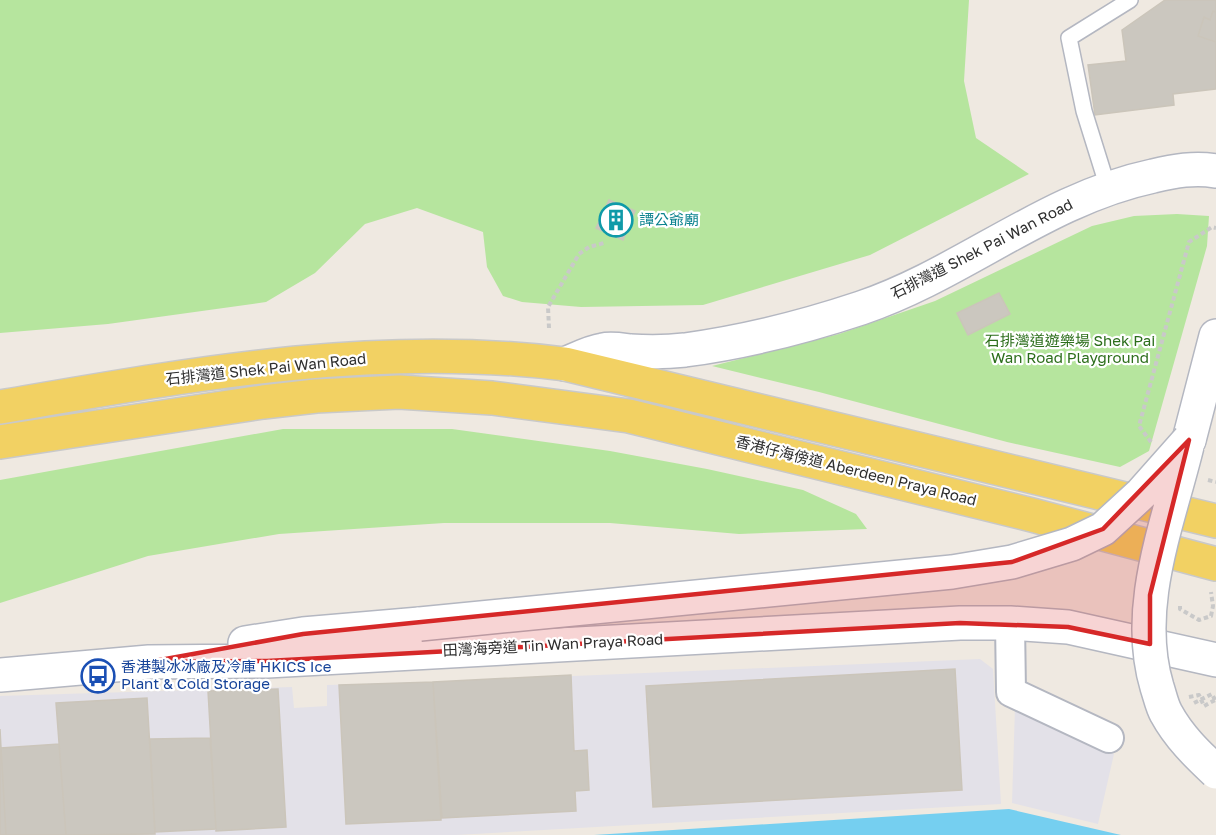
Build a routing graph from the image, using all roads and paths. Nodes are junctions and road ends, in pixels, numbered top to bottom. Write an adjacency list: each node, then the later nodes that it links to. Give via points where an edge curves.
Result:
1 (1130, 0): 3 (lane, via 1069,38 1084,111)
2 (1216, 171): 3 (main road, 石排灣道 Shek Pai Wan Road, via 1178,171)
3 (1108, 188): 8 (main road, 石排灣道 Shek Pai Wan Road, via 1058,208 941,273 861,308 764,336 683,350 604,350)
4 (1216, 228): 12 (path, via 1189,242 1139,426)
5 (604, 243): 6 (path, via 579,254 548,307)
6 (549, 328)
7 (1216, 336): 10 (main road)
8 (565, 364): 9 (main road, 石排灣道 Shek Pai Wan Road, via 471,356 305,361); 15 (main road)
9 (0, 407)
10 (1188, 440): 20 (main road, bridge, via 1104,529 1072,544 1012,562 952,572 303,634); 25 (main road, bridge, via 1156,564 1148,633 1153,674 1165,711 1182,738)
11 (0, 442): 16 (main road, 香港仔海傍道 Aberdeen Praya Road, via 316,396 399,392 492,398 629,416 1032,514)
12 (1152, 445)
13 (1205, 480): 14 (path)
14 (1216, 482)
15 (1216, 521)
16 (1213, 577): 17 (path, via 1211,616 1200,620 1180,609)
17 (1181, 601)
18 (1010, 623): 19 (main road, 田灣海旁道 Tin Wan Praya Road, via 1068,627); 20 (main road, 田灣海旁道 Tin Wan Praya Road, via 868,627 267,661); 24 (street, via 1011,692)
19 (1216, 660)
20 (149, 662): 21 (main road, 田灣海旁道 Tin Wan Praya Road)
21 (0, 675)
22 (1186, 698): 23 (path, bridge, via 1199,695 1204,706)
23 (1215, 700)
24 (1108, 738)
25 (1216, 772)

